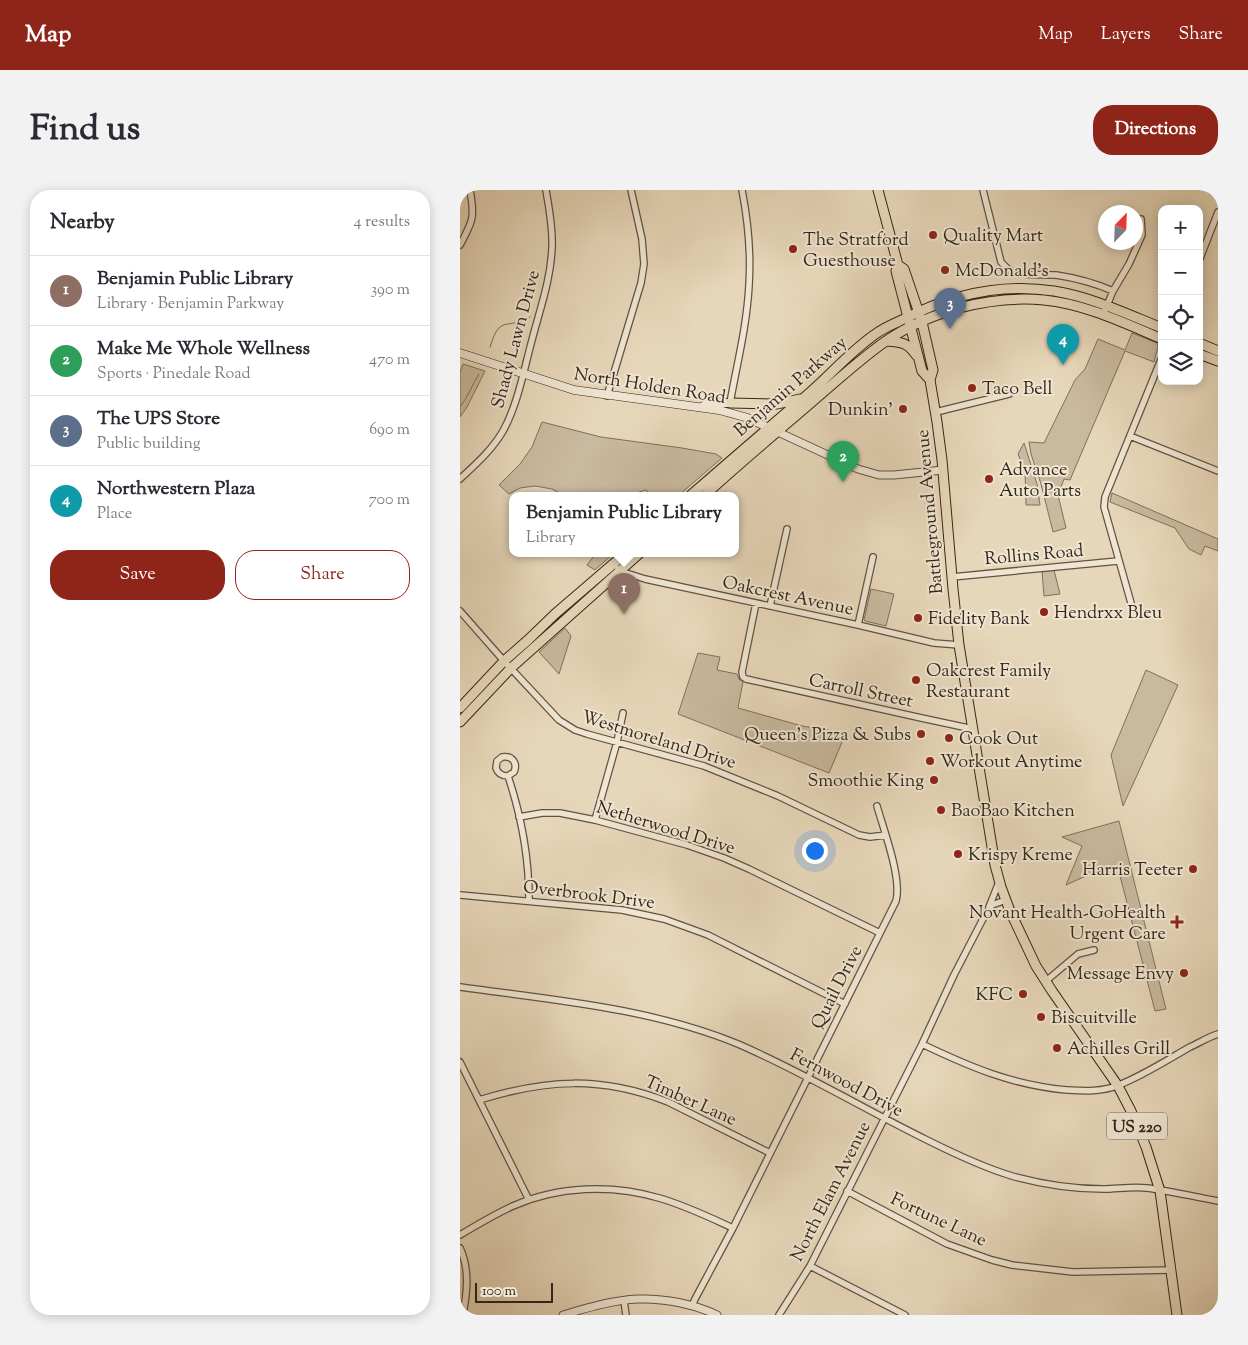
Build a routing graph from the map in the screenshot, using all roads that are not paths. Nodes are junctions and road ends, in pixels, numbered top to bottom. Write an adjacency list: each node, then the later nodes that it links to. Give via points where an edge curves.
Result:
1 (470, 190): 10 (street, via 472,220)
2 (546, 190): 30 (street, Shady Lawn Drive, via 552,246 549,278)
3 (631, 190): 33 (street, via 644,264)
4 (742, 190): 35 (street, via 749,239 749,285)
5 (878, 190): 13 (main road, Battleground Avenue / US 220)
6 (983, 190): 14 (street, via 1001,262 1008,269 1015,273 1079,279)
7 (1218, 212): 8 (street)
8 (1210, 235): 9 (street); 12 (street)
9 (1218, 238)
10 (460, 245)
11 (1135, 250): 14 (street)
12 (1203, 252)
13 (898, 265): 16 (main road, Battleground Avenue / US 220, via 904,269); 17 (main road, Battleground Avenue / US 220, via 896,271)
14 (1113, 291): 15 (street)
15 (1105, 310): 16 (main road, Benjamin Parkway, via 1076,295 1026,288 959,296); 18 (main road, Benjamin Parkway, via 1044,300 994,300 961,307); 20 (main road); 21 (main road)
16 (918, 312): 17 (main road, Benjamin Parkway); 18 (main road, Battleground Avenue / US 220)
17 (908, 316): 19 (main road, Battleground Avenue / US 220); 34 (main road, Benjamin Parkway, via 858,347)
18 (922, 322): 19 (main road, Benjamin Parkway); 31 (main road, Battleground Avenue / US 220, via 933,370)
19 (911, 327): 22 (main road, Benjamin Parkway); 27 (main road, Battleground Avenue / US 220)
20 (1158, 327)
21 (1158, 337)
22 (887, 340): 27 (main road, via 905,344); 39 (main road, Benjamin Parkway)
23 (1203, 345): 24 (main road)
24 (1218, 351)
25 (460, 354): 30 (main road, North Holden Road)
26 (1203, 355): 28 (main road)
27 (918, 358): 31 (main road, Battleground Avenue / US 220, via 922,371)
28 (1218, 361)
29 (1158, 367): 40 (street)
30 (523, 373): 33 (main road, North Holden Road, via 569,389); 43 (street, Shady Lawn Drive, via 504,429 485,456)
31 (930, 380): 37 (main road, Battleground Avenue / US 220)
32 (1009, 394): 37 (street)
33 (607, 396): 36 (main road, North Holden Road)
34 (802, 399): 35 (main road, via 777,404); 38 (main road, Benjamin Parkway)
35 (730, 403): 36 (main road, via 709,403)
36 (699, 407): 38 (main road, North Holden Road, via 732,413)
37 (936, 412): 41 (main road, Battleground Avenue / US 220)
38 (768, 427): 39 (main road, North Holden Road); 44 (main road, Benjamin Parkway)
39 (778, 432): 41 (street, via 878,475); 45 (main road, Benjamin Parkway)
40 (1130, 436): 42 (street); 50 (street, via 1104,507)
41 (943, 470): 52 (main road, Battleground Avenue / US 220)
42 (1218, 471)
43 (460, 479)
44 (694, 492)
45 (708, 492)
46 (787, 529): 55 (street)
47 (623, 557): 51 (main road)
48 (633, 557): 51 (main road)
49 (873, 557): 57 (street)
50 (1118, 561): 52 (street, Rollins Road); 54 (street)
51 (617, 567): 53 (street, Oakcrest Avenue, via 645,579); 59 (main road, via 555,614); 60 (main road)
52 (952, 577): 58 (main road, Battleground Avenue / US 220)
53 (756, 603): 55 (street, Oakcrest Avenue); 64 (street, Carroll Street, via 743,677)
54 (1131, 603)
55 (770, 606): 57 (street, Oakcrest Avenue)
56 (460, 611): 59 (street, Westmoreland Drive)
57 (858, 625): 58 (street, Oakcrest Avenue, via 934,643)
58 (960, 645): 64 (main road, Battleground Avenue / US 220)
59 (504, 661): 60 (street, Westmoreland Drive); 61 (main road)
60 (511, 668): 63 (main road); 65 (street, Westmoreland Drive, via 566,725)
61 (460, 708)
62 (623, 713): 65 (street)
63 (460, 722)
64 (973, 729): 71 (main road, Battleground Avenue / US 220)
65 (617, 742): 69 (street); 70 (street, Westmoreland Drive, via 704,766 778,796 852,833 870,837)
66 (508, 776): 68 (street)
67 (877, 806): 70 (street, Quail Drive)
68 (519, 817): 69 (street, Netherwood Drive, via 560,813); 73 (street, via 527,861)
69 (595, 820): 76 (street, Netherwood Drive, via 724,858)
70 (886, 835): 76 (street, Quail Drive, via 896,875 897,895)
71 (1000, 882): 74 (main road, Battleground Avenue / US 220); 75 (street, North Elam Avenue)
72 (460, 895): 73 (street, Overbrook Drive)
73 (529, 900): 80 (street, Overbrook Drive, via 622,910 664,919 708,935)
74 (1006, 900): 75 (street); 78 (main road, Battleground Avenue / US 220)
75 (988, 909): 82 (street, North Elam Avenue)
76 (880, 933): 80 (street, Quail Drive)
77 (1094, 950): 78 (street, via 1078,954)
78 (1046, 981): 85 (main road, Battleground Avenue / US 220)
79 (460, 987): 84 (street, Fernwood Drive, via 621,1010 661,1019 715,1035)
80 (845, 1004): 84 (street, Quail Drive)
81 (1218, 1034): 85 (street)
82 (922, 1044): 85 (street, via 975,1068 1032,1086 1087,1091); 87 (street, North Elam Avenue)
83 (460, 1062): 86 (street)
84 (808, 1078): 87 (street, Fernwood Drive); 88 (street, Quail Drive)
85 (1118, 1086): 89 (main road, Battleground Avenue / US 220, via 1146,1146)
86 (479, 1100): 88 (street, Timber Lane, via 566,1082 622,1087 668,1102); 91 (street)
87 (883, 1119): 89 (street, Fernwood Drive, via 971,1161 1012,1176 1075,1188 1146,1188); 90 (street, North Elam Avenue)
88 (770, 1153): 93 (street, Quail Drive)
89 (1160, 1191): 92 (street, Fernwood Drive); 97 (main road, Battleground Avenue / US 220)
90 (847, 1192): 96 (street, North Elam Avenue); 97 (street, Fortune Lane, via 947,1244 1012,1265 1073,1272)
91 (529, 1200): 93 (street, via 578,1190 618,1190 676,1203); 94 (street)
92 (1218, 1201)
93 (733, 1228): 99 (street, Quail Drive)
94 (460, 1235)
95 (460, 1248): 100 (street, via 467,1281)
96 (810, 1266): 104 (street, North Elam Avenue); 105 (street)
97 (1172, 1270): 106 (main road, Battleground Avenue / US 220)
98 (624, 1301): 99 (street, via 640,1299); 101 (street); 102 (street)
99 (692, 1306): 103 (street)
100 (463, 1315)
101 (563, 1315)
102 (626, 1315)
103 (717, 1315)
104 (779, 1315)
105 (905, 1315)
106 (1177, 1315)

